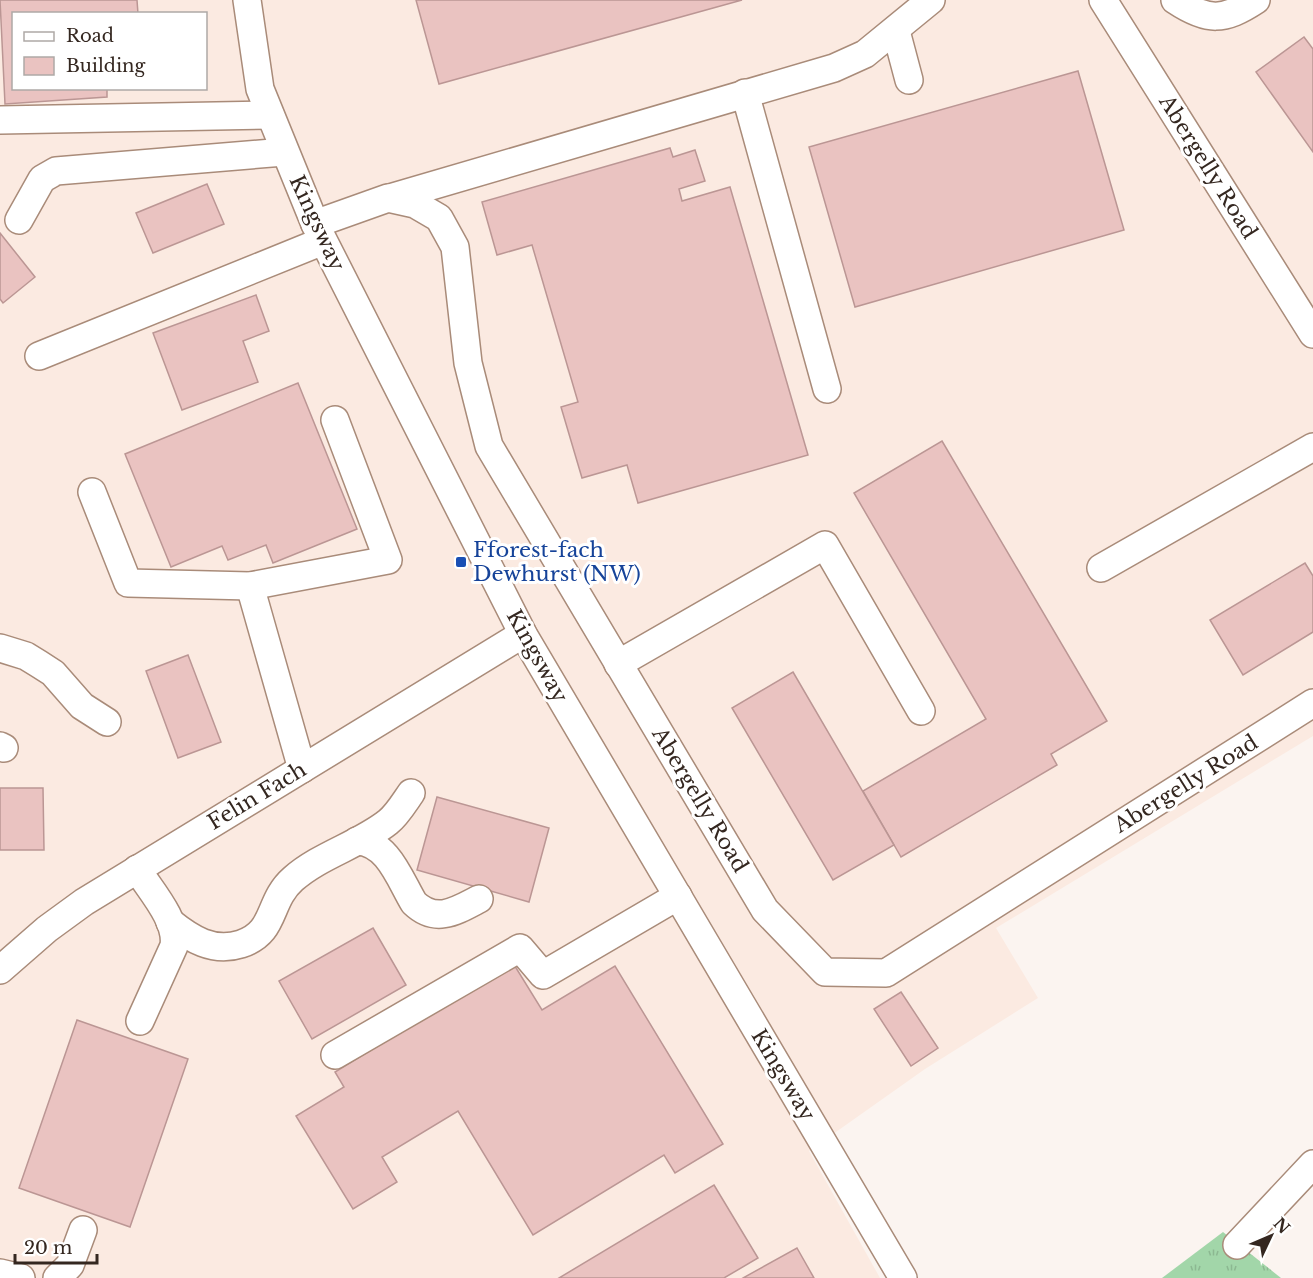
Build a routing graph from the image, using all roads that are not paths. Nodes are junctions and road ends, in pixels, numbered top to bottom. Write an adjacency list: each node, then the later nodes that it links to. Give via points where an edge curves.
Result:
1 (247, 0): 9 (street, Kingsway, via 260,89)
2 (932, 0): 6 (street)
3 (1103, 0): 15 (street, Abergelly Road)
4 (1175, 0): 5 (street, via 1193,12 1215,18 1236,14)
5 (1256, 0)
6 (896, 32): 7 (street); 8 (street, via 865,54 834,68)
7 (909, 80)
8 (745, 93): 12 (street); 17 (street)
9 (270, 115): 10 (street); 11 (street, Kingsway)
10 (0, 120)
11 (284, 152): 13 (street, via 56,171 42,179); 14 (street, Kingsway)
12 (388, 198): 14 (street); 25 (street, Abergelly Road, via 415,204 439,218 455,247 468,363 489,447)
13 (19, 220)
14 (319, 232): 16 (street); 23 (street, Kingsway)
15 (1313, 334)
16 (39, 356)
17 (827, 389)
18 (335, 420): 22 (street, via 388,560)
19 (1313, 447): 21 (street)
20 (93, 492): 22 (street, via 128,583)
21 (1101, 568)
22 (250, 586): 29 (street)
23 (524, 634): 29 (street, Felin Fach); 33 (street, Kingsway)
24 (0, 648): 28 (street, via 26,656 53,673 76,701)
25 (618, 664): 26 (street, Abergelly Road, via 765,910 825,972 886,973); 27 (street, via 825,545)
26 (1313, 703)
27 (921, 711)
28 (107, 722)
29 (302, 769): 32 (street, Felin Fach)
30 (411, 793): 31 (street, via 390,821)
31 (357, 841): 34 (street, via 372,843 381,850 422,911 440,916 451,914); 35 (street, via 295,877 279,895 268,926 242,944 218,948 207,945)
32 (136, 869): 35 (street); 36 (street, Felin Fach, via 47,929)
33 (678, 896): 38 (street, via 543,975 520,948); 45 (street, Kingsway)
34 (478, 899)
35 (170, 922): 37 (street, via 176,937 174,946)
36 (0, 968)
37 (140, 1020)
38 (335, 1055)
39 (1313, 1164): 41 (street)
40 (83, 1230): 44 (street, via 70,1265)
41 (1237, 1245)
42 (0, 1273): 43 (street)
43 (21, 1278)
44 (57, 1278)
45 (903, 1278)

